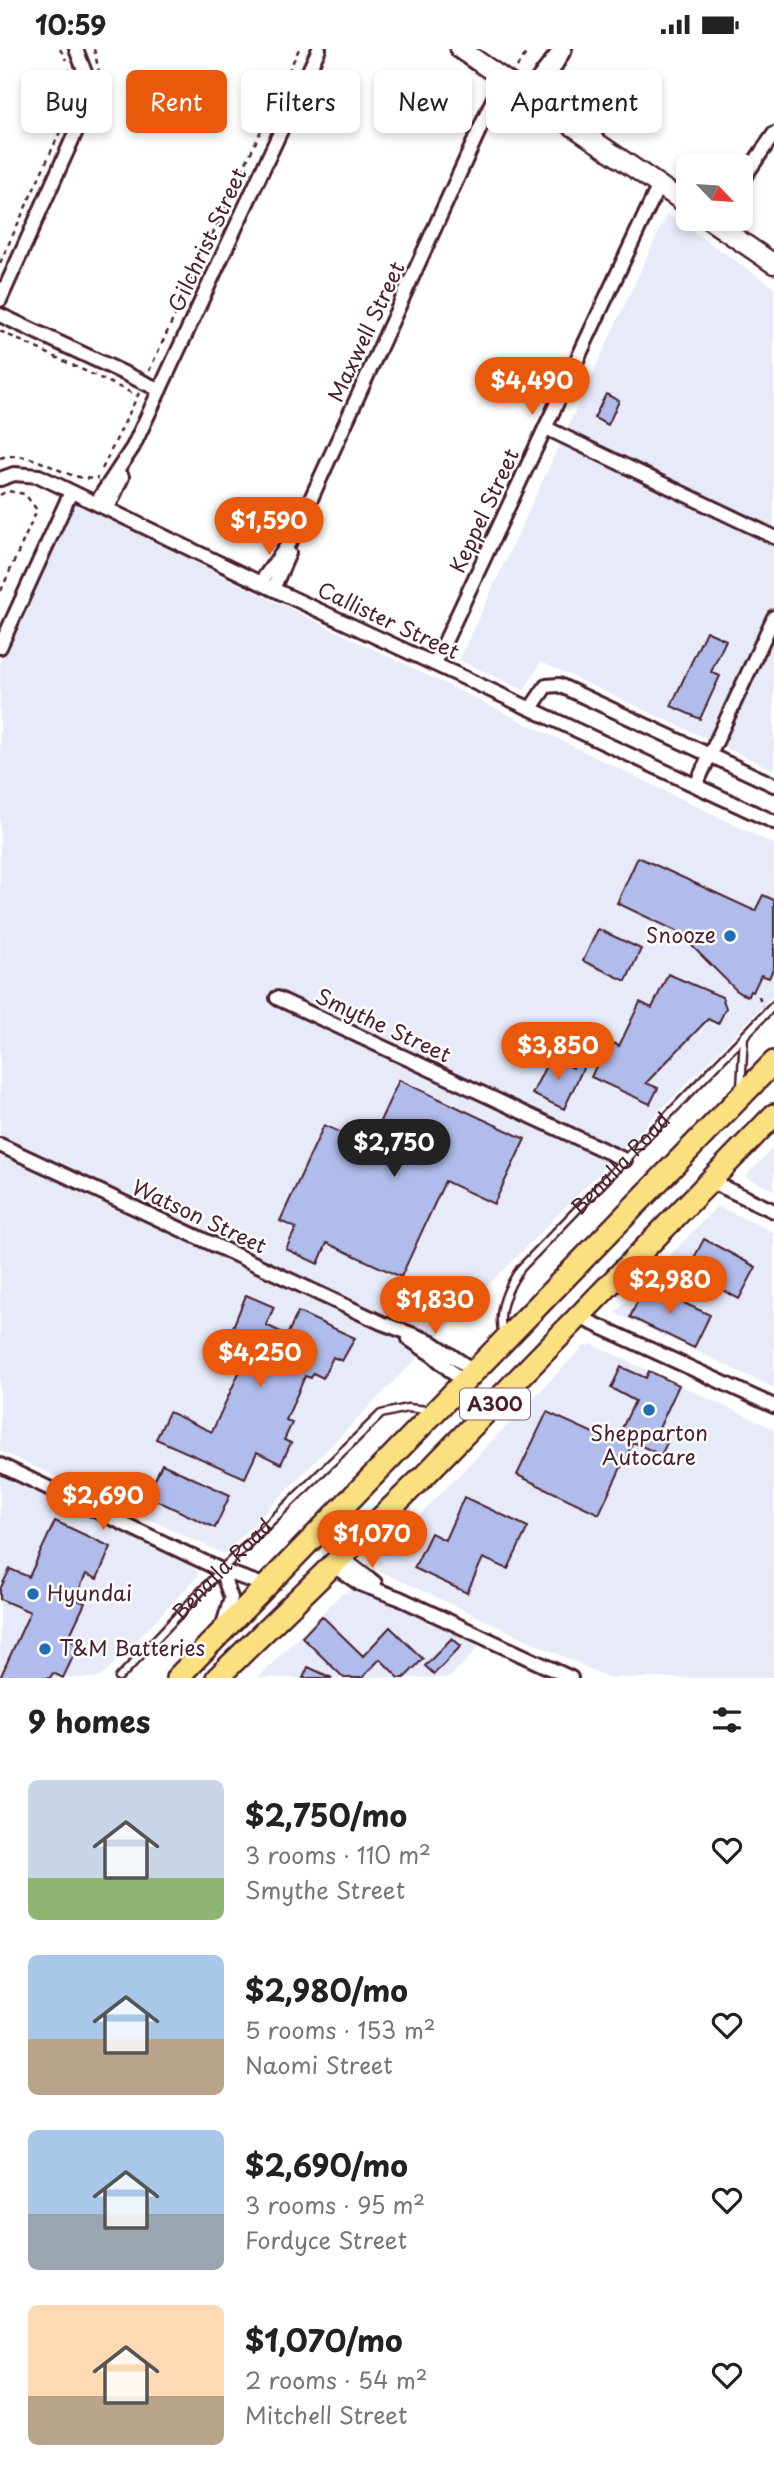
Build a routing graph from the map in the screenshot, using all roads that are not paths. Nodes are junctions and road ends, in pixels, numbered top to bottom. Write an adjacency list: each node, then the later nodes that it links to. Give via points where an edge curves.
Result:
1 (76, 49): 15 (street, via 89,83 82,118)
2 (319, 49): 17 (street, Gilchrist Street)
3 (460, 49): 5 (main road)
4 (563, 49): 6 (street, Maxwell Street)
5 (494, 70)
6 (537, 70)
7 (486, 130): 23 (street, Maxwell Street, via 475,145)
8 (586, 133): 11 (main road)
9 (774, 134): 10 (street)
10 (753, 164)
11 (659, 185): 12 (main road); 18 (street, Keppel Street)
12 (676, 197)
13 (728, 231): 14 (main road)
14 (774, 264)
15 (0, 300)
16 (0, 315): 17 (street)
17 (160, 390): 21 (street, Gilchrist Street)
18 (546, 428): 22 (street); 28 (street, Keppel Street)
19 (0, 479): 20 (street, Callister Street, via 14,474 39,476)
20 (71, 492): 21 (street, Callister Street); 27 (street)
21 (102, 506): 24 (street, Callister Street)
22 (774, 535)
23 (294, 536): 24 (street, Maxwell Street); 25 (street, Maxwell Street)
24 (260, 583): 25 (street, Callister Street)
25 (273, 589): 28 (street, Callister Street)
26 (774, 617): 30 (street)
27 (0, 647)
28 (435, 663): 29 (street, Callister Street)
29 (531, 708): 30 (street, via 546,686 559,685); 31 (street, Callister Street)
30 (710, 754): 31 (street); 32 (street)
31 (696, 785): 33 (street, Callister Street)
32 (774, 785)
33 (774, 822)
34 (277, 998): 41 (street, Smythe Street)
35 (774, 1005): 36 (lane, Benalla Road)
36 (744, 1035): 38 (lane); 41 (lane, Benalla Road)
37 (774, 1062): 38 (highway, Benalla Road / A300)
38 (740, 1097): 45 (highway, Benalla Road / A300)
39 (774, 1115): 42 (highway, A300)
40 (0, 1146): 47 (street, Watson Street, via 429,1341)
41 (625, 1160): 45 (lane, Benalla Road, via 512,1282 501,1314)
42 (710, 1181): 43 (street); 44 (highway, A300)
43 (774, 1211)
44 (579, 1317): 46 (highway, A300); 49 (street)
45 (505, 1340): 46 (highway, via 518,1352); 47 (highway, Benalla Road / A300)
46 (538, 1359): 48 (highway, A300)
47 (469, 1377): 48 (highway); 50 (highway, Benalla Road / A300)
48 (495, 1404): 53 (highway, A300)
49 (774, 1406)
50 (436, 1411): 52 (highway, Benalla Road / A300); 54 (lane, Benalla Road, via 407,1408 380,1414)
51 (0, 1465): 54 (street)
52 (313, 1538): 53 (highway); 55 (highway, Benalla Road / A300)
53 (336, 1561): 59 (highway, A300); 60 (street, via 399,1598)
54 (221, 1570): 55 (street); 56 (street, via 231,1598); 57 (lane, Benalla Road)
55 (266, 1586): 56 (highway, Benalla Road / A300)
56 (221, 1632): 58 (highway, Benalla Road / A300)
57 (119, 1678)
58 (177, 1678)
59 (217, 1678)
60 (571, 1678)

